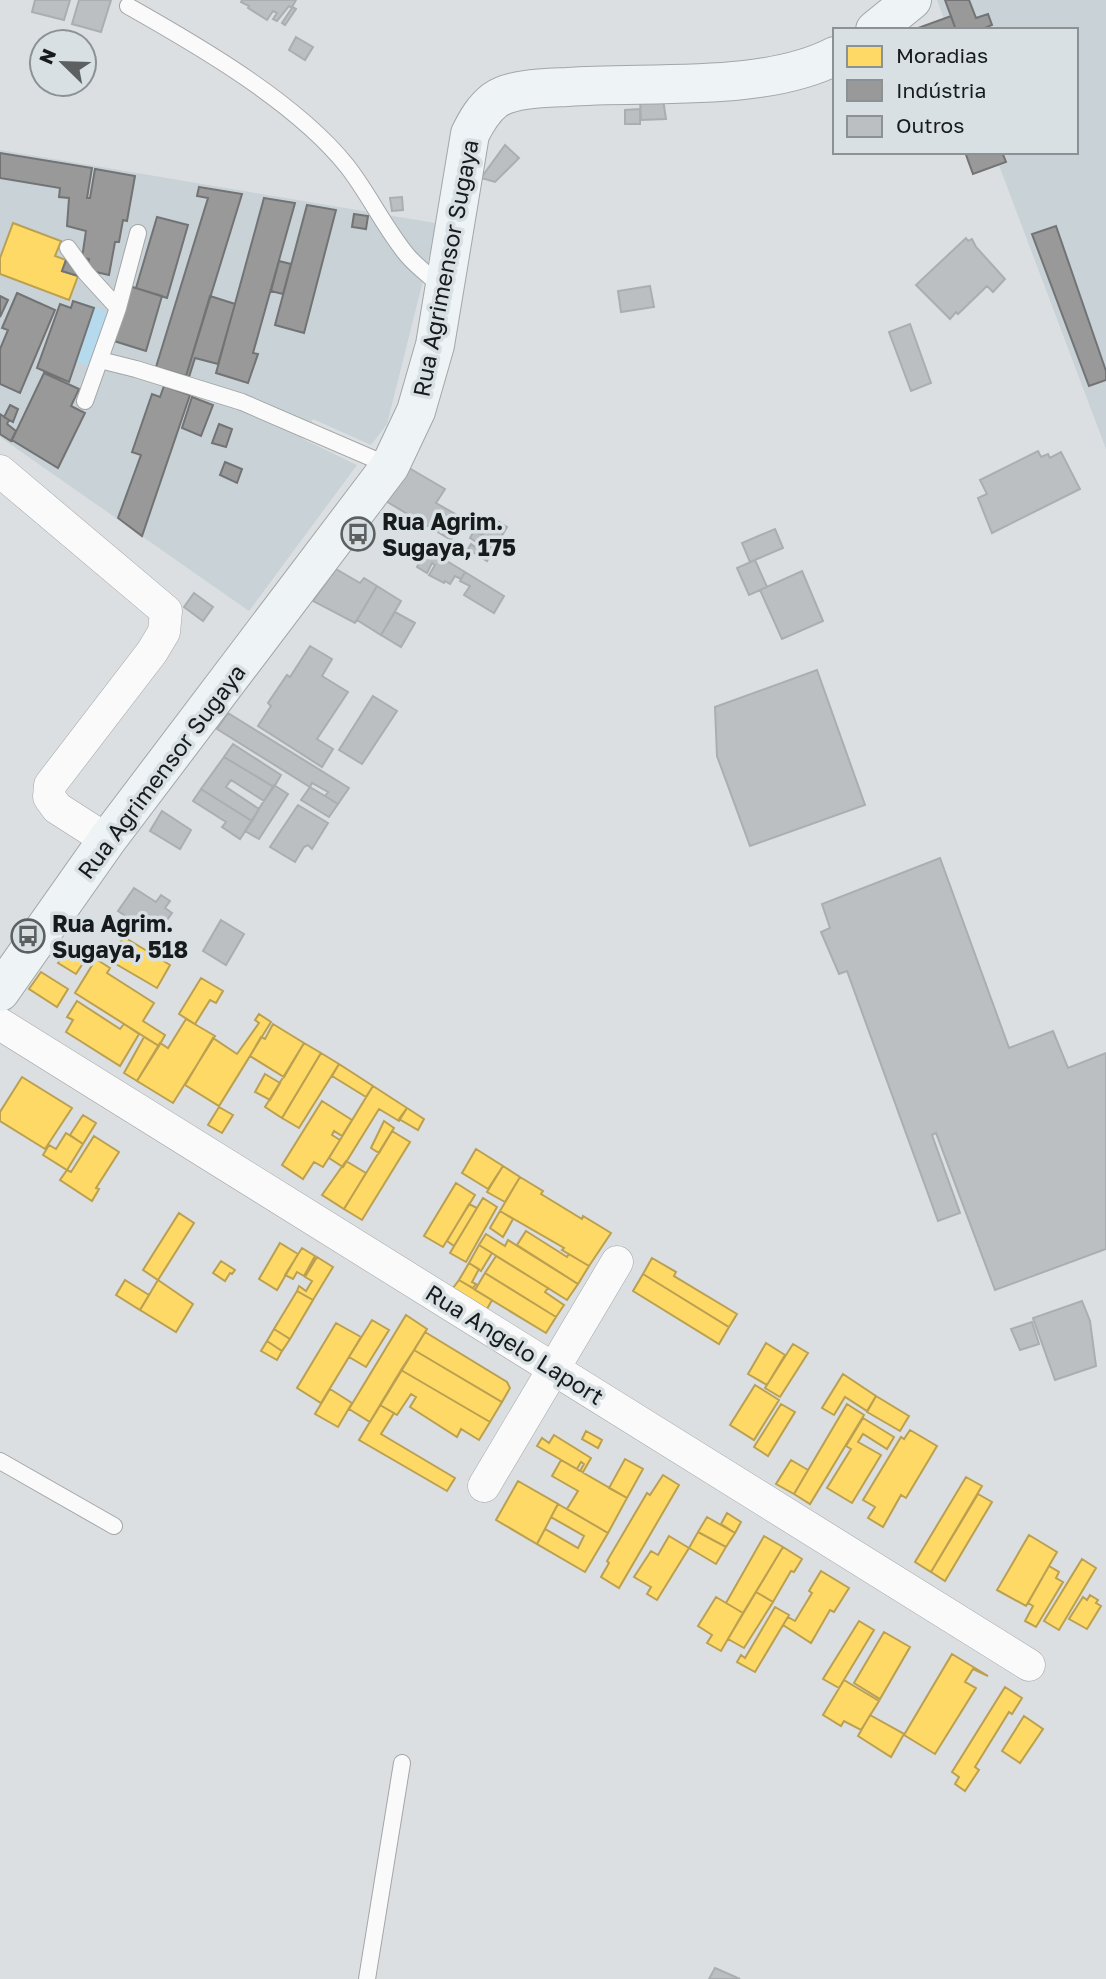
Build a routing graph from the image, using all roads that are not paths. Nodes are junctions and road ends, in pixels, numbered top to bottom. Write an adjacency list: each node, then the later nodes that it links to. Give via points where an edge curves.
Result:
1 (912, 0): 3 (main road)
2 (128, 6): 7 (lane, via 278,101 311,129 347,166 409,258)
3 (877, 28)
4 (833, 57): 7 (main road, Rua Agrimensor Sugaya, via 815,67 767,77 529,89 496,99 470,134)
5 (138, 233): 8 (lane)
6 (68, 248): 8 (lane)
7 (444, 289): 11 (main road, Rua Agrimensor Sugaya, via 435,345 416,411)
8 (118, 308): 9 (lane)
9 (100, 360): 10 (lane); 11 (lane, via 242,402)
10 (85, 401)
11 (390, 466): 13 (main road, Rua Agrimensor Sugaya)
12 (0, 471): 13 (street, via 166,611 164,632 152,652 50,785 49,797 57,808)
13 (107, 840): 14 (main road, Rua Agrimensor Sugaya)
14 (0, 992)
15 (0, 1024): 17 (street, Rua Angelo Laport)
16 (617, 1262): 17 (street)
17 (554, 1368): 19 (street); 21 (street, Rua Angelo Laport)
18 (0, 1461): 20 (lane)
19 (484, 1486)
20 (114, 1526)
21 (1029, 1665)
22 (402, 1763): 23 (lane)
23 (366, 1979)

